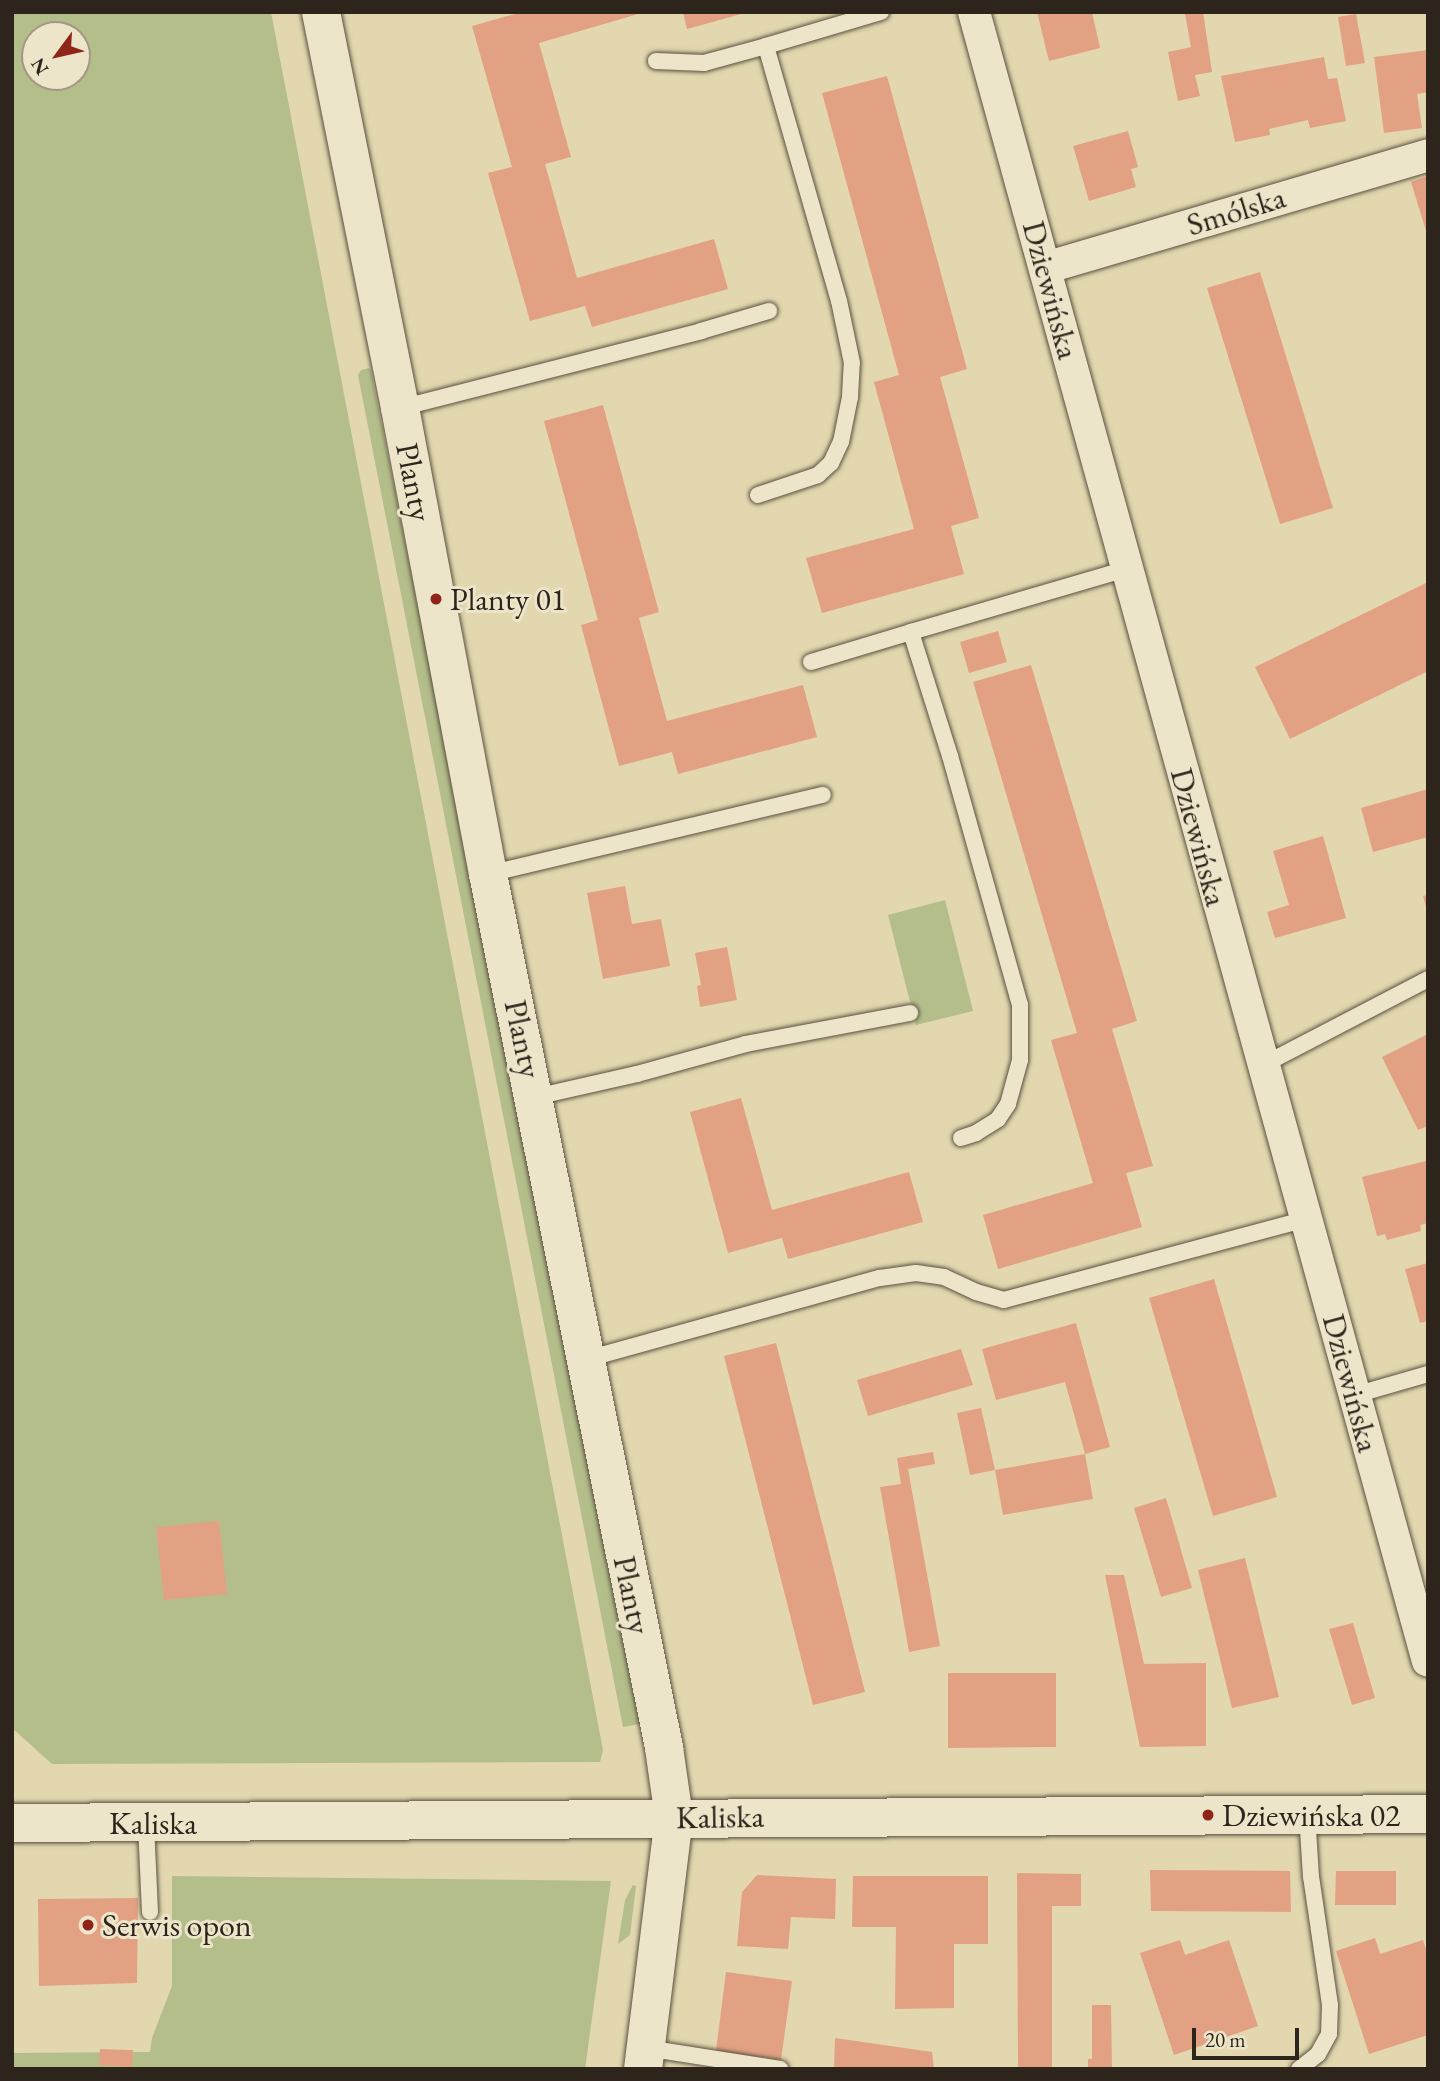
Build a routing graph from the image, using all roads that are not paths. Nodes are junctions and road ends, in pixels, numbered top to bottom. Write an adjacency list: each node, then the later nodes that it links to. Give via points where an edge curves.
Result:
1 (321, 12): 9 (street, Planty)
2 (881, 12): 4 (lane)
3 (974, 12): 7 (street, Dziewińska)
4 (766, 47): 5 (lane, via 704,63); 10 (lane, via 839,301 852,363 841,442 831,463 818,475)
5 (656, 61)
6 (1428, 155): 7 (street, Smólska)
7 (1045, 268): 11 (street, Dziewińska)
8 (769, 311): 9 (lane)
9 (400, 408): 15 (street, Planty)
10 (758, 495)
11 (1126, 569): 12 (lane); 18 (street, Dziewińska)
12 (911, 632): 13 (lane); 20 (lane, via 1020,1005 1020,1060 1009,1104 998,1119)
13 (811, 662)
14 (823, 796): 15 (lane)
15 (488, 874): 19 (street, Planty)
16 (1428, 979): 18 (lane)
17 (909, 1013): 19 (lane, via 746,1044)
18 (1263, 1065): 21 (street, Dziewińska)
19 (535, 1097): 22 (street, Planty)
20 (961, 1138)
21 (1306, 1219): 22 (lane, via 1004,1300 944,1277 916,1273 880,1278); 24 (street, Dziewińska)
22 (587, 1359): 28 (street, Planty)
23 (1428, 1374): 24 (lane)
24 (1355, 1395): 25 (street, Dziewińska)
25 (1428, 1661)
26 (1307, 1814): 27 (street, Kaliska); 28 (street, Kaliska); 34 (lane, via 1311,1877 1330,2006 1329,2034 1318,2053)
27 (1428, 1814)
28 (674, 1817): 30 (street, Kaliska); 32 (street, Planty)
29 (12, 1823): 30 (street, Kaliska)
30 (146, 1824): 31 (lane)
31 (150, 1912)
32 (644, 2058): 33 (lane)
33 (780, 2069)
34 (1299, 2069)

